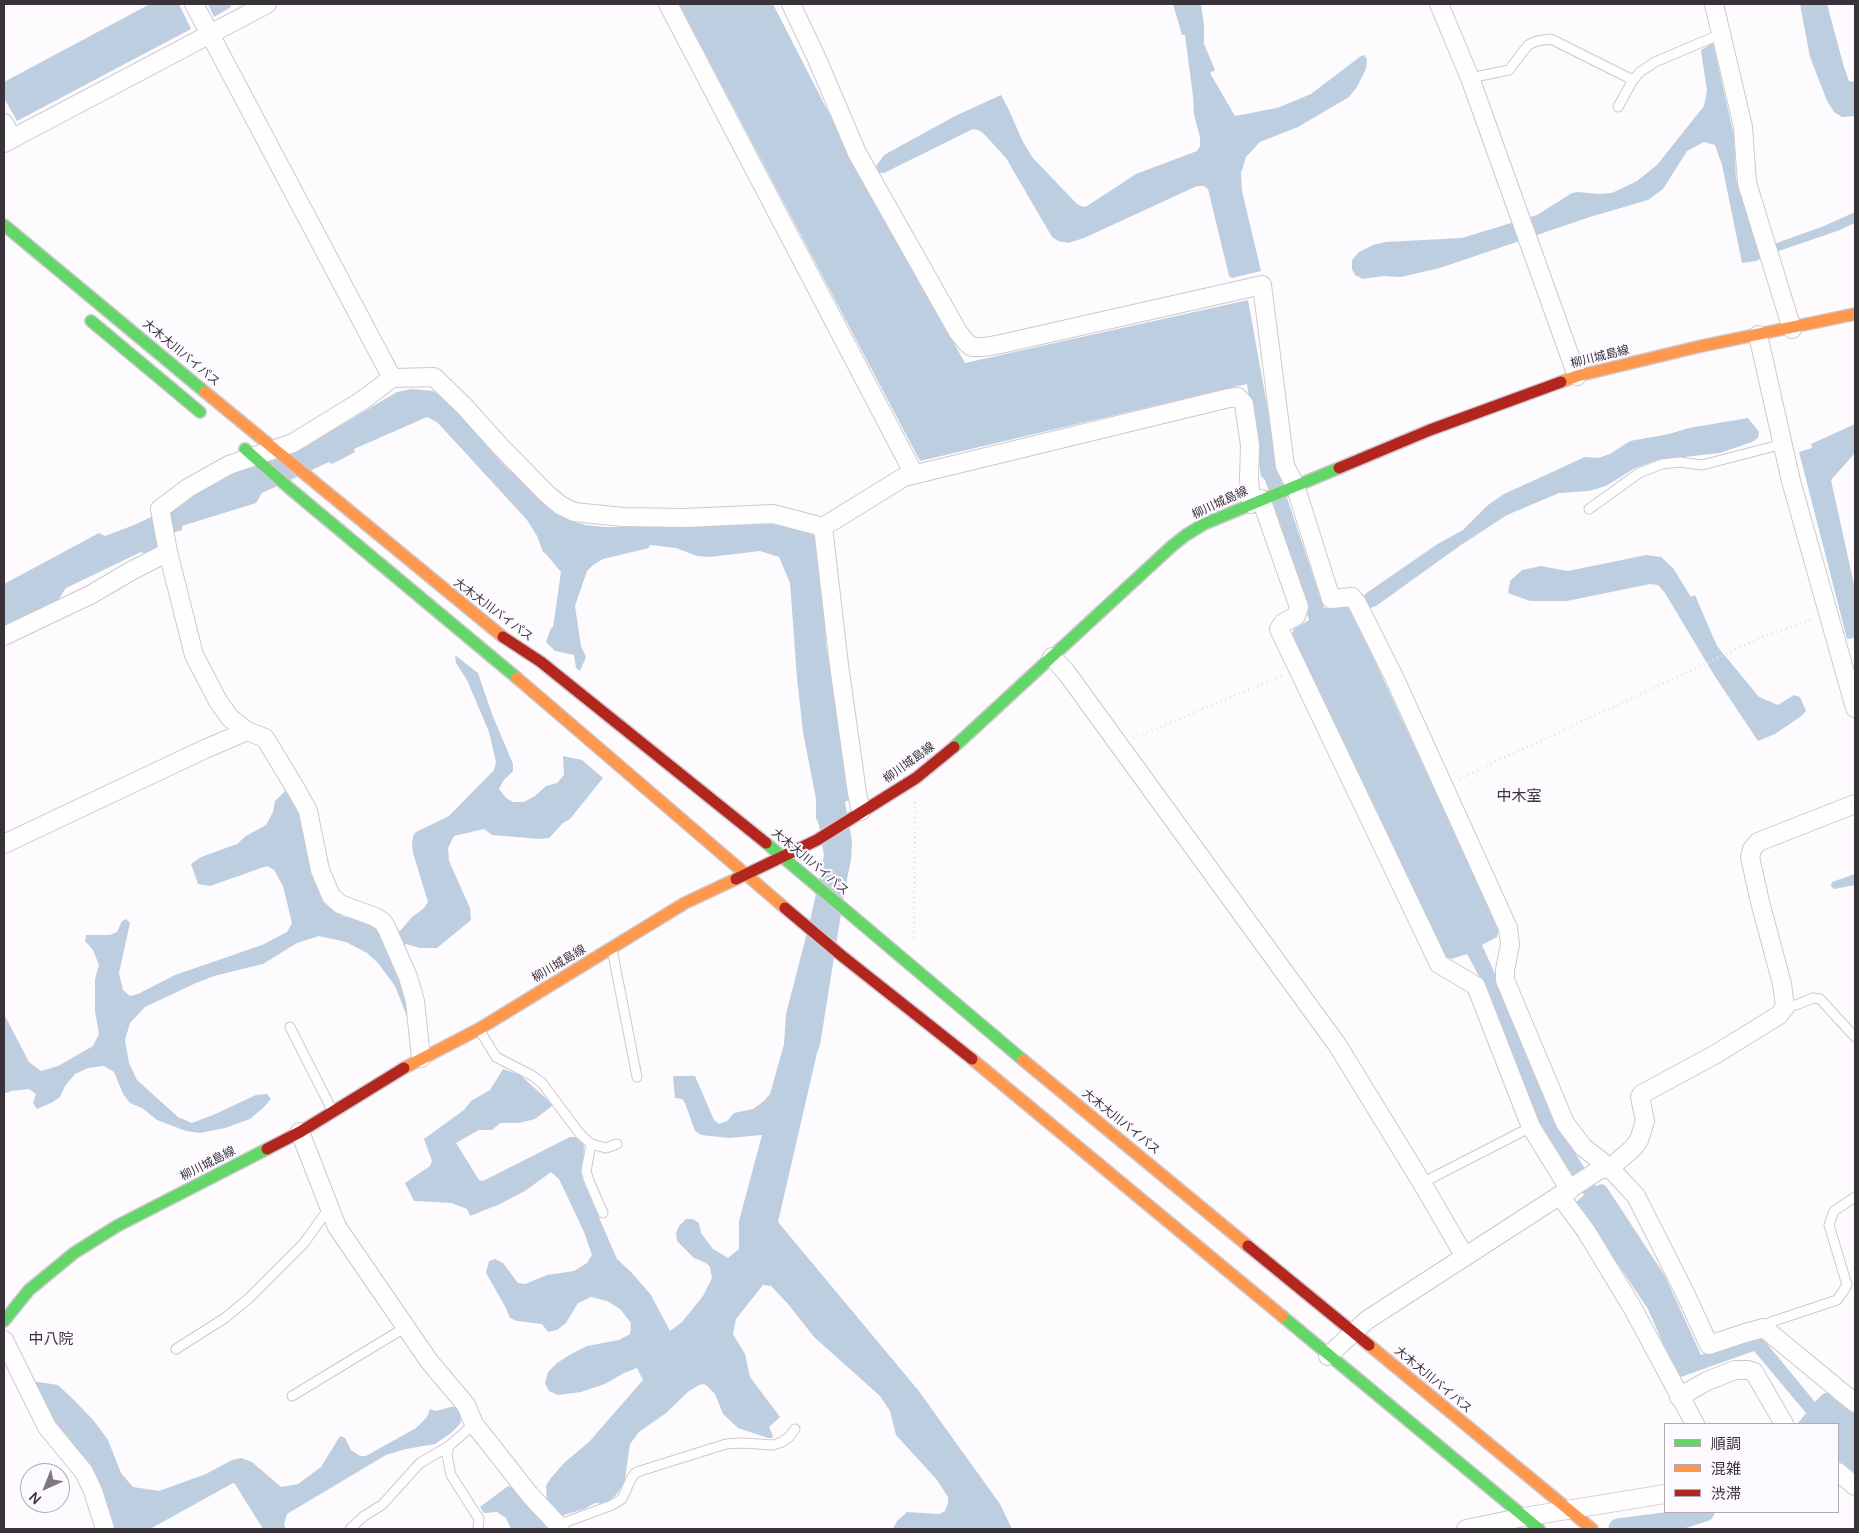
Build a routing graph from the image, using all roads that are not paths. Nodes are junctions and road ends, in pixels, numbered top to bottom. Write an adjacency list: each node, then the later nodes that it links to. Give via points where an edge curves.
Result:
1 (194, 4): 7 (street)
2 (267, 4): 7 (street)
3 (668, 4): 25 (street)
4 (791, 4): 26 (street, via 857,153 958,332 972,347 1001,344 1262,285 1285,466)
5 (1439, 4): 9 (street)
6 (1714, 4): 8 (street)
7 (209, 34): 12 (street); 19 (street)
8 (1720, 34): 10 (lane, via 1655,62); 16 (street, via 1743,127 1747,183)
9 (1470, 78): 10 (lane, via 1509,70 1528,45 1551,39); 18 (street)
10 (1633, 80): 11 (lane)
11 (1618, 107)
12 (6, 135)
13 (4, 225): 23 (main road, 大木大川バイパス)
14 (79, 312): 20 (main road)
15 (1855, 314): 16 (main road, 柳川城島線)
16 (1792, 329): 17 (main road, 柳川城島線)
17 (1758, 335): 18 (main road, 柳川城島線); 22 (street)
18 (1577, 376): 26 (main road, 柳川城島線, via 1430,430)
19 (392, 378): 23 (street, via 363,400); 29 (street, via 434,378 547,494 574,512 675,518 773,514)
20 (208, 418)
21 (238, 443): 24 (main road)
22 (1782, 444): 28 (lane, via 1702,465 1662,464 1639,473); 33 (street)
23 (276, 450): 24 (street); 38 (main road, 大木大川バイパス, via 499,634 541,662)
24 (256, 458): 30 (street, via 230,465 188,488 160,509); 39 (main road)
25 (914, 474): 27 (street, via 1238,398 1244,404 1250,445 1249,479); 29 (street)
26 (1293, 486): 27 (main road, 柳川城島線); 52 (street, via 1331,599 1352,597 1357,603 1508,928 1510,945 1505,980 1565,1123 1583,1147)
27 (1260, 500): 32 (main road, 柳川城島線, via 1186,535); 48 (street, via 1299,607 1296,616 1279,629 1439,964 1476,986)
28 (1589, 509)
29 (823, 527): 36 (street)
30 (167, 547): 31 (street, via 90,595); 34 (street, via 194,654 218,701 230,718)
31 (4, 636)
32 (1052, 657): 36 (main road, 柳川城島線, via 966,737 916,778); 53 (street, via 1338,1046)
33 (1855, 708)
34 (247, 731): 37 (street); 45 (street, via 266,738 308,811 320,870 331,896 340,904 375,917 388,930 414,1000)
35 (1855, 804): 41 (street, via 1758,842 1752,849 1750,857)
36 (857, 814): 38 (main road, 柳川城島線, via 817,840)
37 (4, 844)
38 (782, 856): 39 (main road, 柳川城島線); 62 (main road, 大木大川バイパス, via 994,1036)
39 (744, 874): 40 (main road, 柳川城島線, via 685,903); 65 (main road)
40 (612, 948): 43 (main road, 柳川城島線); 46 (lane)
41 (1785, 1007): 44 (lane, via 1813,998 1820,999); 52 (street, via 1779,1015 1744,1037 1642,1094 1645,1121 1639,1140)
42 (290, 1027): 47 (lane)
43 (478, 1029): 45 (main road, 柳川城島線); 50 (lane, via 496,1057 542,1083 580,1134)
44 (1855, 1037)
45 (421, 1058): 47 (main road, 柳川城島線)
46 (636, 1077)
47 (333, 1113): 49 (main road, 柳川城島線)
48 (1531, 1127): 53 (lane); 54 (street)
49 (300, 1132): 56 (street); 59 (main road, 柳川城島線, via 117,1226 74,1253 29,1290)
50 (592, 1144): 51 (lane, via 606,1148); 57 (lane, via 586,1171)
51 (617, 1144)
52 (1610, 1168): 54 (street, via 1599,1170); 61 (street, via 1636,1196 1709,1345)
53 (1422, 1183): 58 (street)
54 (1565, 1193): 58 (street); 67 (street, via 1632,1307)
55 (1855, 1197): 61 (lane, via 1834,1210 1828,1225 1847,1284 1842,1293 1836,1300 1771,1322)
56 (330, 1207): 60 (street, via 337,1227); 64 (lane, via 304,1243 248,1299)
57 (603, 1213)
58 (1465, 1256): 62 (street)
59 (4, 1321)
60 (406, 1327): 66 (lane); 71 (street, via 429,1361 466,1404)
61 (1764, 1328): 68 (street)
62 (1354, 1331): 65 (street); 77 (main road, 大木大川バイパス)
63 (4, 1340): 80 (street, via 47,1427 84,1472)
64 (176, 1350)
65 (1328, 1356): 78 (main road)
66 (292, 1396)
67 (1679, 1397): 69 (street); 70 (street, via 1734,1370 1748,1370 1754,1372)
68 (1855, 1403)
69 (1694, 1423)
70 (1783, 1423)
71 (474, 1424): 73 (lane); 79 (street)
72 (795, 1429): 79 (lane, via 782,1442 726,1444 635,1473 622,1498)
73 (449, 1446): 81 (lane, via 420,1463 382,1505); 82 (lane, via 447,1455 451,1474 479,1519)
74 (1839, 1473): 75 (street)
75 (1855, 1486)
76 (1664, 1494): 77 (street)
77 (1569, 1510): 78 (street); 85 (main road, 大木大川バイパス)
78 (1524, 1517): 83 (street); 84 (main road)
79 (559, 1527)
80 (105, 1529)
81 (350, 1529)
82 (478, 1529)
83 (1466, 1529)
84 (1539, 1529)
85 (1592, 1529)

